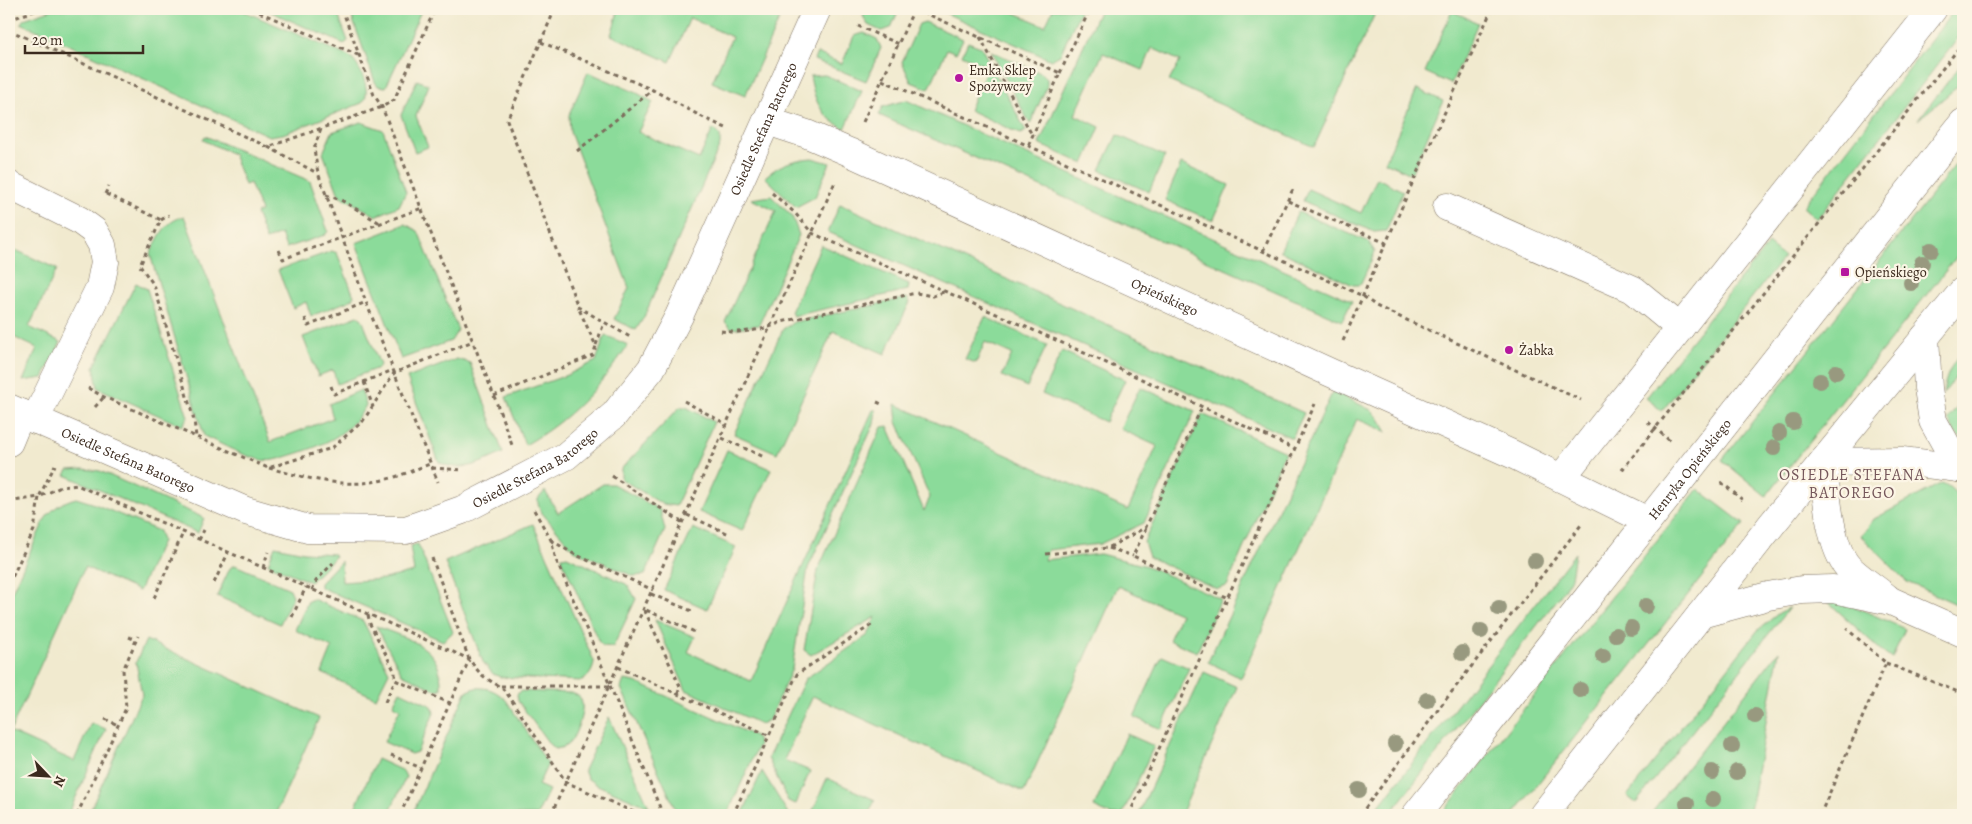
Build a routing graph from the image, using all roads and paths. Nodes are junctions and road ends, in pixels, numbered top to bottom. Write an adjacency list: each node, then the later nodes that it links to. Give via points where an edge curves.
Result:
1 (39, 9): 11 (path)
2 (252, 9): 18 (path)
3 (342, 9): 18 (path)
4 (435, 9): 22 (path, via 394,100)
5 (555, 9): 15 (path)
6 (816, 9): 23 (street, Osiedle Stefana Batorego)
7 (915, 9): 14 (path); 17 (path)
8 (1090, 9): 19 (path)
9 (1492, 9): 47 (path)
10 (1934, 9): 60 (street)
11 (9, 20)
12 (858, 26): 17 (path)
13 (9, 30): 29 (path)
14 (980, 36): 19 (path); 27 (path)
15 (540, 42): 21 (path); 56 (path, via 507,120)
16 (1963, 43): 80 (path)
17 (899, 44): 20 (path)
18 (359, 55): 22 (path)
19 (1060, 73): 27 (path)
20 (882, 80): 28 (path); 31 (path)
21 (653, 90): 26 (path); 30 (path)
22 (382, 107): 25 (path); 41 (path)
23 (767, 121): 31 (street, Opieńskiego); 93 (street, Osiedle Stefana Batorego, via 679,316 651,369 614,415 566,456)
24 (1963, 123): 87 (street, Henryka Opieńskiego)
25 (321, 129): 29 (path); 32 (path, via 314,149)
26 (728, 129)
27 (1033, 136): 28 (path)
28 (1028, 146): 49 (path)
29 (268, 147): 32 (path)
30 (577, 151)
31 (849, 152): 45 (path); 67 (street, Opieńskiego)
32 (318, 173): 38 (path)
33 (9, 185): 77 (street, via 79,220 94,231 102,245 105,262 100,287)
34 (109, 186): 37 (path)
35 (1294, 187): 39 (path)
36 (97, 190): 37 (path)
37 (105, 194): 43 (path)
38 (326, 194): 44 (path); 46 (path)
39 (1288, 201): 47 (path); 49 (path)
40 (1447, 207): 60 (street, via 1634,290)
41 (422, 208): 44 (path); 63 (path)
42 (169, 215): 43 (path)
43 (162, 220): 50 (path)
44 (381, 224): 46 (path)
45 (812, 233): 53 (path); 59 (path)
46 (342, 238): 48 (path, via 283,259); 55 (path)
47 (1386, 243): 54 (path)
48 (279, 250)
49 (1263, 251): 54 (path)
50 (140, 265): 51 (path); 81 (path, via 154,285 194,420)
51 (135, 274)
52 (1963, 291): 62 (street)
53 (946, 292): 59 (path, via 933,296 916,292 781,322); 76 (path)
54 (1363, 296): 67 (path); 78 (path, via 1376,306)
55 (366, 302): 57 (path, via 308,326); 66 (path)
56 (578, 308): 58 (path); 65 (path)
57 (305, 318)
58 (604, 323): 64 (path); 65 (path)
59 (771, 328): 61 (path, via 731,333); 79 (path)
60 (1680, 328): 78 (street)
61 (721, 331)
62 (1925, 337): 88 (street); 88 (street, via 1933,421 1959,468 1902,461)
63 (472, 341): 66 (path); 71 (path)
64 (637, 341)
65 (596, 346): 71 (path, via 593,355)
66 (394, 372): 68 (path); 75 (path); 89 (path)
67 (1329, 372): 84 (path); 94 (street, Opieńskiego)
68 (364, 382): 70 (path, via 334,394); 75 (path)
69 (83, 385): 81 (path)
70 (331, 386)
71 (494, 396): 93 (path)
72 (684, 401): 79 (path)
73 (877, 402): 74 (path)
74 (884, 405)
75 (373, 407): 90 (path, via 332,448)
76 (1202, 407): 84 (path); 103 (path)
77 (22, 414): 83 (street); 99 (street, Osiedle Stefana Batorego, via 246,511 308,529 406,530)
78 (1612, 414): 80 (path, via 1637,413); 94 (street)
79 (728, 424): 82 (path)
80 (1656, 429): 87 (path); 96 (path)
81 (196, 438): 90 (path)
82 (722, 438): 85 (path); 98 (path)
83 (9, 442)
84 (1295, 449): 120 (path)
85 (764, 456)
86 (59, 457): 95 (path)
87 (1695, 461): 100 (street, Henryka Opieńskiego); 102 (path)
88 (1823, 462): 102 (street); 121 (street, via 1835,542 1847,566)
89 (431, 466): 90 (path, via 383,480 350,484 313,480); 91 (path); 99 (path, via 441,488)
90 (268, 468)
91 (464, 470)
92 (612, 476): 101 (path)
93 (522, 478): 99 (street, Osiedle Stefana Batorego, via 462,510); 106 (path)
94 (1561, 478): 96 (street, Opieńskiego)
95 (39, 497): 97 (path); 104 (path, via 61,487 77,485); 115 (path, via 34,530)
96 (1601, 498): 100 (street, Opieńskiego); 155 (path)
97 (9, 499)
98 (687, 515): 101 (path); 105 (path)
99 (434, 519): 132 (path, via 425,540)
100 (1648, 520): 156 (street, Henryka Opieńskiego)
101 (683, 523): 118 (path)
102 (1772, 524): 124 (street)
103 (1146, 527): 108 (path); 111 (path)
104 (183, 533): 109 (path); 119 (path)
105 (729, 534)
106 (550, 540): 118 (path); 137 (path)
107 (271, 545): 113 (path)
108 (1108, 548): 110 (path); 111 (path)
109 (228, 553): 113 (path); 114 (path)
110 (1046, 554)
111 (1133, 556): 120 (path)
112 (338, 559): 117 (path, via 316,581)
113 (263, 568): 116 (path)
114 (214, 583)
115 (9, 584)
116 (306, 587): 117 (path); 126 (path)
117 (312, 590): 125 (path)
118 (652, 592): 122 (path); 123 (path)
119 (154, 598)
120 (1228, 598): 154 (path)
121 (1890, 601): 124 (street, via 1833,589 1802,590); 130 (street)
122 (644, 609): 129 (path); 134 (path); 138 (path, via 680,686)
123 (694, 612)
124 (1701, 614): 157 (street)
125 (368, 615): 132 (path); 135 (path, via 395,672)
126 (292, 618)
127 (873, 624): 144 (path, via 797,674)
128 (1844, 626): 133 (path)
129 (697, 633)
130 (1963, 633)
131 (129, 637): 143 (path, via 137,638 123,670 126,708)
132 (469, 659): 136 (path, via 487,680); 141 (path)
133 (1886, 663): 139 (path); 158 (path)
134 (618, 667): 137 (path); 138 (path)
135 (395, 680): 140 (path); 141 (path)
136 (500, 686): 137 (path); 147 (path)
137 (609, 686): 147 (path); 152 (path)
138 (678, 694): 144 (path)
139 (1963, 694)
140 (385, 702)
141 (450, 703): 146 (path)
142 (104, 718): 143 (path)
143 (118, 725): 148 (path)
144 (768, 735): 153 (path)
145 (391, 755): 146 (path)
146 (422, 768): 149 (path)
147 (566, 782): 150 (path); 151 (path)
148 (77, 815)
149 (400, 815)
150 (551, 815)
151 (640, 815)
152 (663, 815)
153 (732, 815)
154 (1129, 815)
155 (1360, 815)
156 (1416, 815)
157 (1543, 815)
158 (1820, 815)

